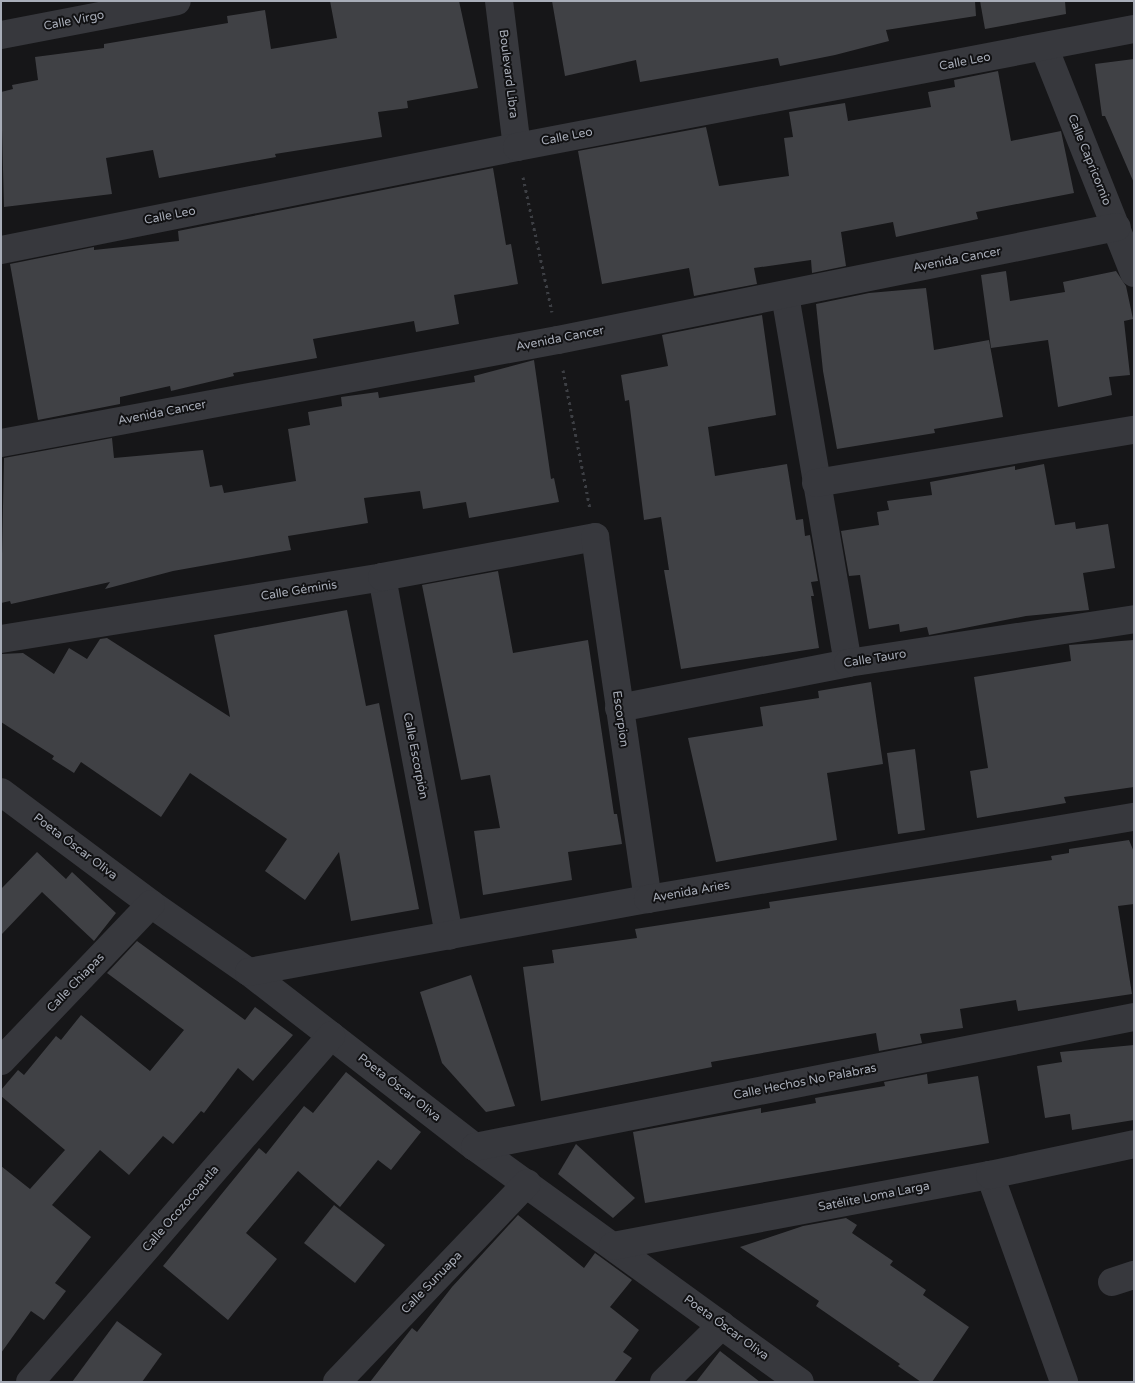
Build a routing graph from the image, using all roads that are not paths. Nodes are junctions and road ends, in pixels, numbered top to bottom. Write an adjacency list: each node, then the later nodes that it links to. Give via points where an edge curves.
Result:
1 (177, 1): 4 (street, Calle Virgo)
2 (499, 1): 6 (street, Boulevard Libra)
3 (1134, 29): 5 (street, Calle Leo)
4 (1, 35)
5 (1044, 47): 6 (street, Calle Leo); 7 (street, Calle Capricornio)
6 (517, 147): 8 (street, Calle Leo)
7 (1117, 228): 9 (street, Calle Capricornio); 10 (street, Avenida Cancer)
8 (1, 250)
9 (1134, 273)
10 (785, 295): 12 (street, Avenida Cancer); 13 (street)
11 (1134, 430): 13 (street)
12 (1, 443)
13 (816, 483): 18 (street)
14 (595, 538): 15 (street, Calle Géminis); 19 (street, Escorpion)
15 (382, 577): 17 (street, Calle Géminis); 24 (street, Calle Escorpión)
16 (1134, 619): 18 (street, Calle Tauro)
17 (1, 639)
18 (848, 663): 19 (street, Calle Tauro)
19 (619, 708): 22 (street, Escorpion)
20 (1, 792): 23 (street, Poeta Óscar Oliva)
21 (1134, 817): 22 (street, Avenida Aries)
22 (648, 899): 24 (street, Avenida Aries)
23 (151, 904): 25 (street, Poeta Óscar Oliva); 28 (street, Calle Chiapas)
24 (449, 936): 25 (street, Avenida Aries)
25 (249, 972): 27 (street, Poeta Óscar Oliva)
26 (1134, 1017): 30 (street, Calle Hechos No Palabras)
27 (331, 1036): 30 (street, Poeta Óscar Oliva); 35 (street, Calle Ocozocoautla)
28 (1, 1061)
29 (1134, 1144): 31 (street, Satélite Loma Larga)
30 (475, 1147): 32 (street, Poeta Óscar Oliva)
31 (990, 1175): 33 (street, Satélite Loma Larga); 39 (street)
32 (527, 1183): 33 (street, Poeta Óscar Oliva); 36 (street, Calle Sunuapa)
33 (613, 1246): 34 (street, Poeta Óscar Oliva)
34 (722, 1325): 37 (street); 38 (street, Poeta Óscar Oliva)
35 (30, 1382)
36 (337, 1382)
37 (664, 1382)
38 (800, 1382)
39 (1064, 1382)

